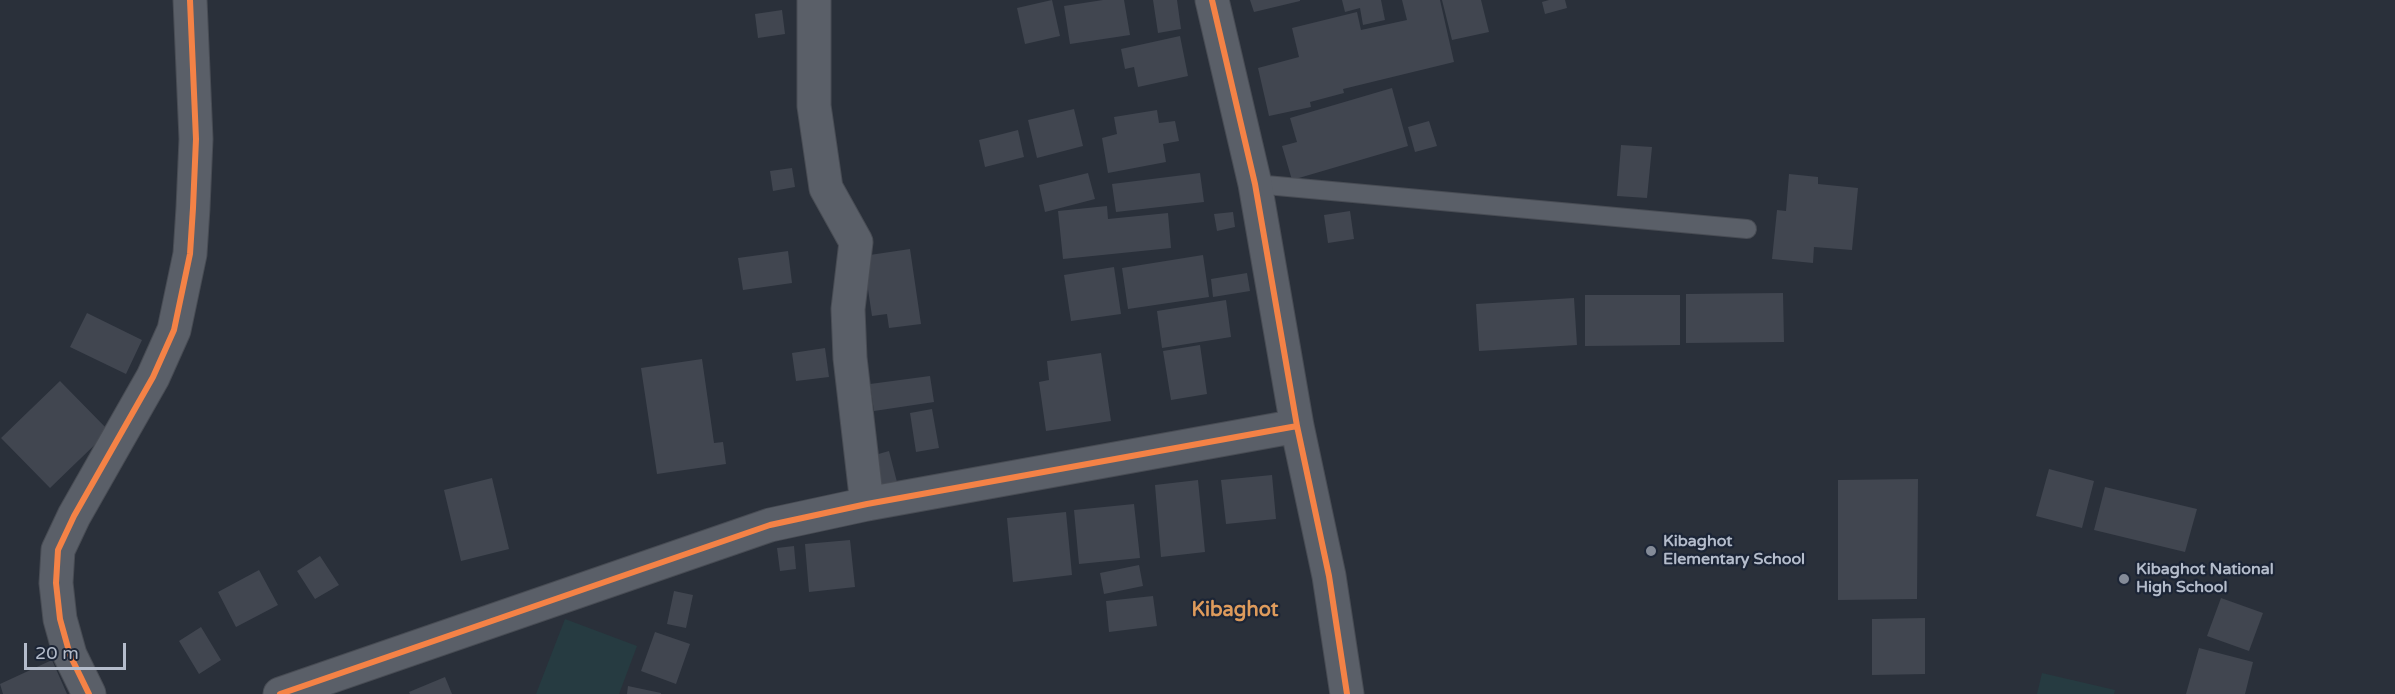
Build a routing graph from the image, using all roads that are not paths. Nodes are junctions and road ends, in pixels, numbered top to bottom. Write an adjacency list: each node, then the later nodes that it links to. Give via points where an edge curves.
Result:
1 (190, 0): 8 (street, via 196,139 193,208 190,254 174,330 153,377 58,550 60,619 70,655)
2 (814, 0): 7 (street, via 814,106 826,188 856,242 848,309 850,358)
3 (1212, 0): 4 (street)
4 (1255, 184): 5 (lane); 6 (street)
5 (1747, 229)
6 (1297, 426): 7 (street); 10 (street, via 1329,576)
7 (867, 504): 9 (street, via 770,525)
8 (88, 694)
9 (280, 694)
10 (1347, 694)

